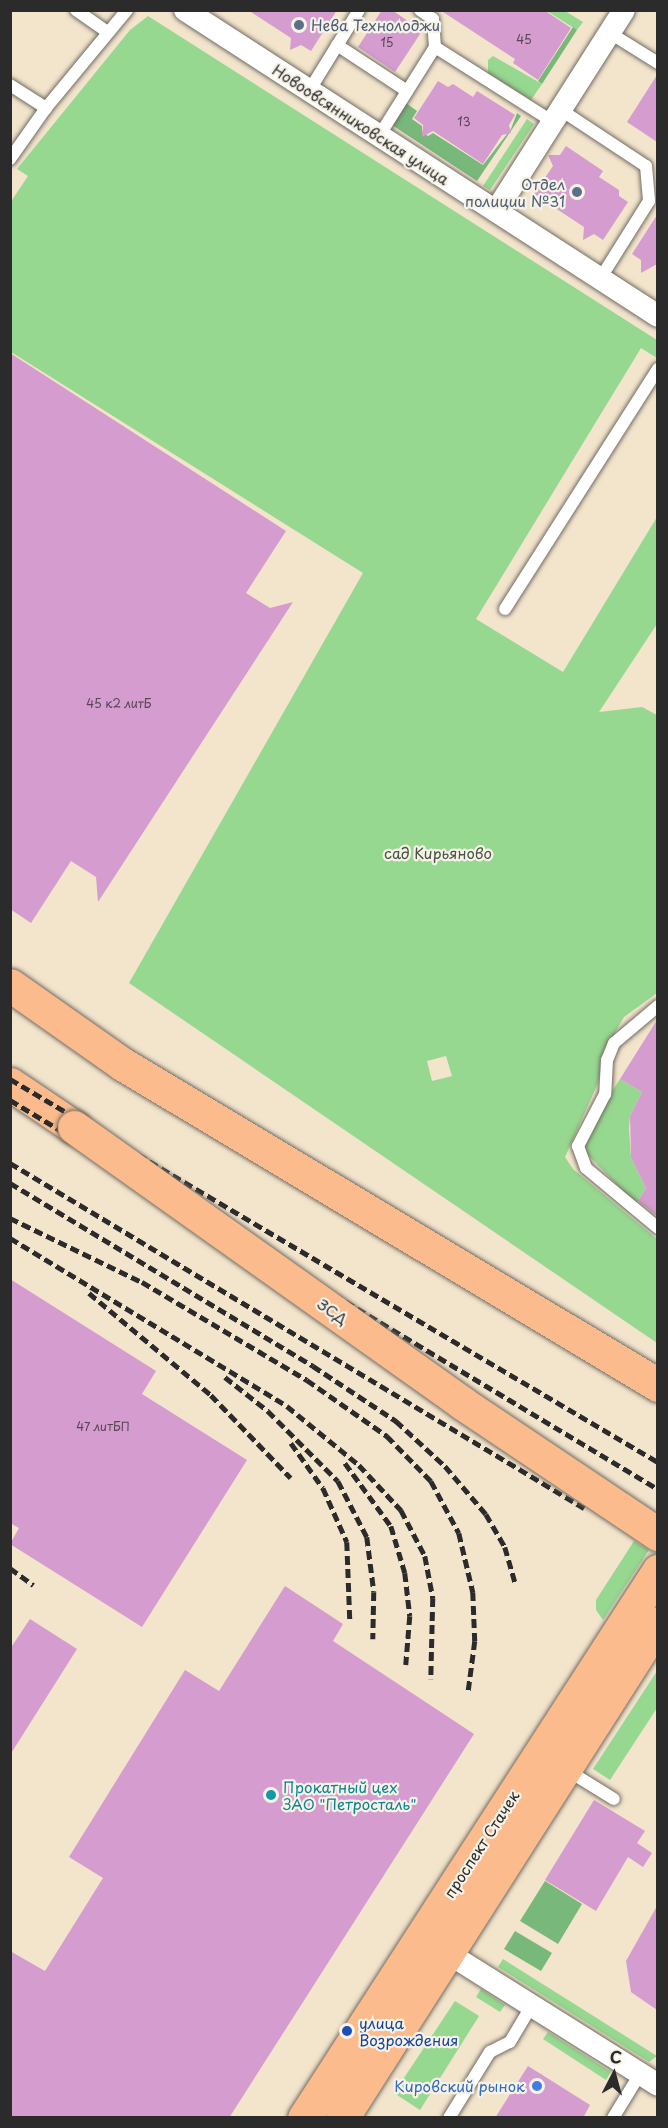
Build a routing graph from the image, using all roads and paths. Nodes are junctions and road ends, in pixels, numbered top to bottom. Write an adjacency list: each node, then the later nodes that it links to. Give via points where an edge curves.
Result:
1 (76, 10): 7 (lane)
2 (126, 10): 7 (lane)
3 (359, 10): 9 (lane)
4 (420, 10): 10 (lane, via 433,19)
5 (624, 10): 8 (street)
6 (189, 12): 13 (street, Новоовсянниковская улица)
7 (108, 32): 15 (lane)
8 (610, 33): 11 (lane); 16 (street)
9 (337, 45): 13 (lane); 14 (lane)
10 (435, 46): 14 (lane); 16 (lane)
11 (657, 63)
12 (10, 85): 15 (lane)
13 (309, 91): 17 (street, Новоовсянниковская улица)
14 (407, 91): 17 (lane)
15 (46, 108): 18 (lane)
16 (557, 116): 19 (street); 20 (lane, via 646,166 649,201)
17 (379, 136): 19 (street, Новоовсянниковская улица)
18 (10, 159)
19 (496, 211): 20 (street, Новоовсянниковская улица)
20 (600, 279): 21 (street, Новоовсянниковская улица)
21 (657, 316)
22 (657, 369): 23 (lane)
23 (505, 609)
24 (10, 985): 28 (main road, via 124,1065)
25 (657, 1006): 27 (lane, via 614,1043 607,1060 605,1094 578,1146 586,1168)
26 (10, 1084): 29 (main road, ЗСД, bridge, via 462,1403)
27 (657, 1228)
28 (657, 1385)
29 (657, 1534)
30 (657, 1571): 34 (main road, проспект Стачек)
31 (657, 1626): 32 (main road, проспект Стачек)
32 (565, 1769): 33 (lane); 35 (main road, проспект Стачек)
33 (614, 1799)
34 (422, 1936): 35 (street); 38 (main road, проспект Стачек)
35 (448, 1953): 36 (street); 39 (main road, проспект Стачек)
36 (532, 2005): 37 (street); 40 (lane, via 510,2042 490,2052)
37 (652, 2080): 41 (lane)
38 (304, 2118)
39 (342, 2118)
40 (449, 2118)
41 (613, 2118)

